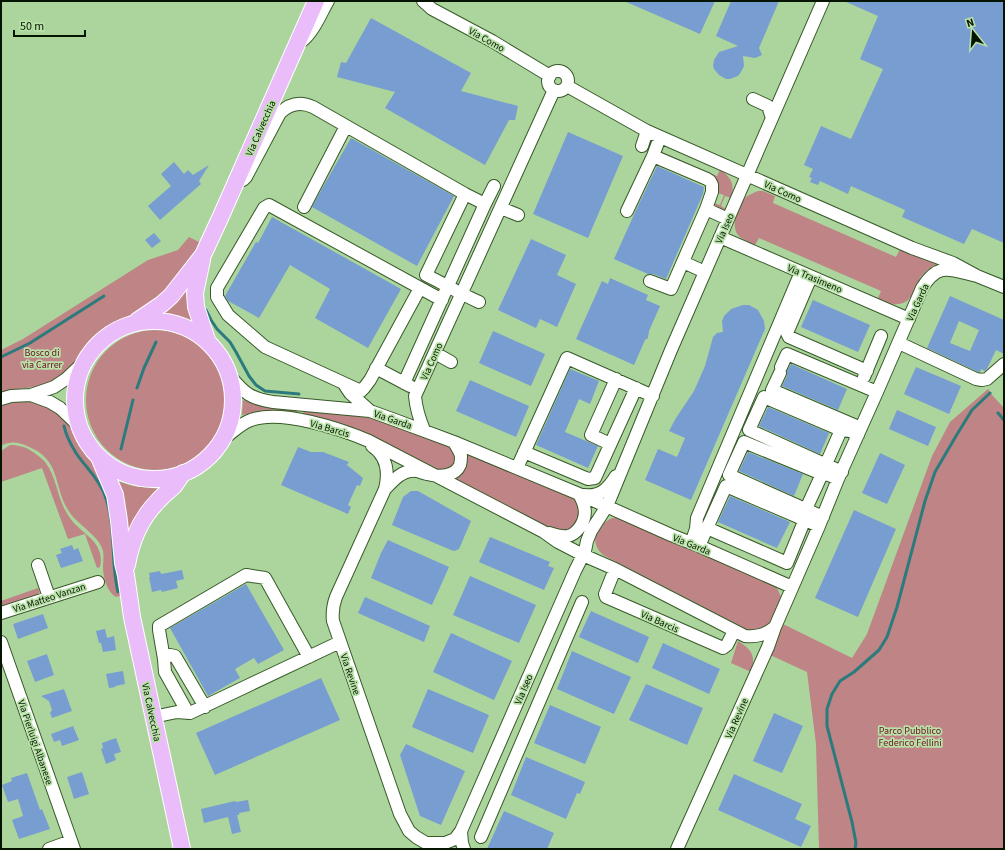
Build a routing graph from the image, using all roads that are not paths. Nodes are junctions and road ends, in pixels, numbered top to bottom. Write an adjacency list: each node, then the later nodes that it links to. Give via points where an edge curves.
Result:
1 (316, 1): 5 (main road, Via Calvecchia)
2 (328, 1): 5 (street, via 313,28)
3 (823, 1): 10 (street, Via Iseo)
4 (424, 2): 6 (street, Via Como)
5 (298, 44): 17 (main road, Via Calvecchia)
6 (550, 76): 7 (street, via 558,71 563,72 568,78); 8 (street, via 548,83)
7 (567, 86): 8 (street, via 560,91); 12 (street, Via Como)
8 (554, 90): 19 (street, Via Como)
9 (753, 98): 10 (street, via 768,106)
10 (772, 118): 16 (street, Via Iseo)
11 (346, 126): 17 (street, via 308,105 294,104 286,108 280,114 246,177); 18 (street); 21 (street)
12 (647, 131): 13 (street, Via Como); 14 (street)
13 (660, 137): 15 (street); 16 (street, Via Como)
14 (642, 146)
15 (653, 156): 23 (street, via 710,181 712,192); 24 (street)
16 (748, 175): 26 (street, Via Iseo); 32 (street, Via Como, via 912,248 953,263)
17 (234, 187): 28 (main road, Via Calvecchia)
18 (465, 194): 20 (street); 34 (street, via 426,274)
19 (507, 195): 20 (street, via 492,185); 22 (street, Via Como)
20 (485, 204): 34 (street)
21 (304, 207)
22 (501, 208): 25 (street); 37 (street, Via Como)
23 (706, 209): 26 (street); 29 (street)
24 (627, 211)
25 (518, 215)
26 (728, 219): 27 (street, Via Iseo)
27 (720, 237): 30 (street, Via Iseo); 31 (street, Via Trasimeno)
28 (203, 255): 41 (main road, Via Calvecchia, via 171,296); 43 (main road, Via Calvecchia, via 195,293 196,307)
29 (683, 262): 30 (street); 33 (street, via 671,289)
30 (705, 272): 60 (street, Via Iseo)
31 (806, 274): 40 (street, Via Trasimeno); 50 (street, via 787,333 789,337); 88 (street, via 697,518)
32 (977, 276): 35 (street, Via Como); 40 (street, Via Garda, via 946,269 934,273 922,288)
33 (650, 281)
34 (448, 286): 37 (street); 38 (street)
35 (1004, 287)
36 (420, 288): 38 (street); 49 (street); 53 (street, via 269,205 264,208 217,288 217,297 228,315 264,348)
37 (461, 294): 39 (street); 45 (street, Via Como)
38 (442, 300): 54 (street)
39 (479, 302)
40 (909, 319): 44 (street, Via Garda)
41 (134, 323): 43 (main road, via 170,322 188,328); 46 (main road, via 106,337)
42 (881, 336): 50 (street)
43 (207, 340): 51 (main road, via 222,358)
44 (898, 344): 48 (street, via 976,379 987,379); 57 (street, Via Garda)
45 (435, 353): 47 (street); 58 (street, Via Como)
46 (87, 359): 59 (street, via 54,387); 63 (main road, via 79,374 75,393)
47 (450, 362)
48 (1004, 364)
49 (376, 368): 53 (street, via 361,390); 54 (street)
50 (866, 371): 55 (street)
51 (230, 376): 62 (street, Via Garda, via 243,390 261,400); 68 (main road, via 233,408)
52 (616, 379): 56 (street); 70 (street, via 590,435); 71 (street, via 567,358)
53 (344, 383): 62 (street, via 350,393)
54 (404, 383): 58 (street)
55 (860, 385): 57 (street); 66 (street, via 787,354 772,390)
56 (636, 388): 60 (street); 70 (street)
57 (877, 392): 66 (street, Via Garda)
58 (417, 393): 64 (street, via 418,416)
59 (31, 395): 61 (street); 63 (street, via 60,408)
60 (653, 396): 73 (street, Via Iseo)
61 (1, 399)
62 (370, 411): 64 (street, Via Garda)
63 (80, 428): 72 (main road)
64 (424, 430): 69 (street, Via Garda)
65 (841, 430): 66 (street); 75 (street); 75 (street, via 764,397 749,430)
66 (860, 431): 78 (street, Via Garda)
67 (356, 435): 68 (street, Via Barcis, via 310,422 266,417 247,421); 77 (street, Via Barcis); 79 (street, Via Revine, via 382,455 387,469)
68 (223, 439): 76 (main road, via 206,460)
69 (454, 442): 74 (street, Via Garda); 77 (street, via 461,456 458,469 453,474)
70 (610, 444): 71 (street, via 595,478 588,480)
71 (524, 452): 74 (street)
72 (98, 455): 76 (main road, via 115,468 138,477 164,478); 92 (main road, Via Calvecchia, via 114,495)
73 (628, 457): 80 (street, Via Iseo, via 605,490 596,495); 81 (street, Via Iseo)
74 (517, 468): 80 (street, Via Garda)
75 (824, 469): 78 (street, via 829,475); 83 (street); 83 (street, via 744,442 729,475)
76 (183, 473): 92 (main road, Via Calvecchia, via 158,501 138,530 130,549)
77 (434, 475): 79 (street, Via Revine, via 412,470 403,473); 87 (street, Via Barcis)
78 (840, 475): 84 (street, Via Garda)
79 (385, 489): 103 (street, Via Revine, via 333,604 333,621)
80 (579, 494): 81 (street, Via Garda); 87 (street, Via Barcis, via 583,501 585,517 579,529 568,536)
81 (607, 506): 82 (street, Via Garda); 85 (street, Via Iseo)
82 (623, 513): 85 (street, via 606,516); 88 (street, Via Garda)
83 (806, 514): 84 (street); 86 (street, via 726,486); 86 (street, via 788,563)
84 (821, 521): 94 (street, Via Garda)
85 (592, 528): 89 (street, Via Iseo); 91 (street, via 592,550)
86 (707, 528): 88 (street)
87 (544, 532): 89 (street, Via Barcis)
88 (695, 545): 94 (street, Via Garda)
89 (583, 555): 91 (street, Via Barcis); 99 (street, Via Iseo)
90 (38, 565): 95 (street)
91 (610, 566): 100 (street, Via Barcis); 100 (street, Via Barcis, via 606,597 723,648)
92 (126, 575): 110 (main road, Via Calvecchia)
93 (98, 582): 95 (street, Via Matteo Vanzan)
94 (792, 586): 98 (street, Via Revine)
95 (49, 597): 97 (street, Via Matteo Vanzan)
96 (582, 602): 101 (street)
97 (1, 613)
98 (775, 627): 100 (street, Via Barcis, via 762,635 753,636 745,636); 122 (street, Via Revine)
99 (549, 630): 101 (street); 106 (street, Via Iseo)
100 (734, 631)
101 (566, 638): 107 (street)
102 (1, 642): 117 (street, Via Pierluigi Albanese)
103 (340, 642): 104 (street); 118 (street, Via Revine, via 400,814 409,831)
104 (308, 657): 105 (street, via 265,578 246,575 159,626); 108 (street)
105 (164, 659): 108 (street, via 170,655 174,656); 109 (street, via 165,672)
106 (526, 683): 107 (street); 111 (street, Via Iseo)
107 (543, 691): 112 (street)
108 (205, 706): 109 (street)
109 (188, 713): 110 (street, via 177,712)
110 (153, 717): 120 (main road, Via Calvecchia)
111 (503, 736): 112 (street); 113 (street, Via Iseo)
112 (521, 744): 114 (street)
113 (479, 790): 114 (street); 115 (street, Via Iseo)
114 (497, 798): 116 (street)
115 (461, 831): 118 (street, via 455,839); 121 (street)
116 (481, 837)
117 (72, 845): 119 (street, Via Pierluigi Albanese)
118 (431, 846)
119 (49, 849)
120 (182, 849)
121 (464, 849)
122 (677, 849)

